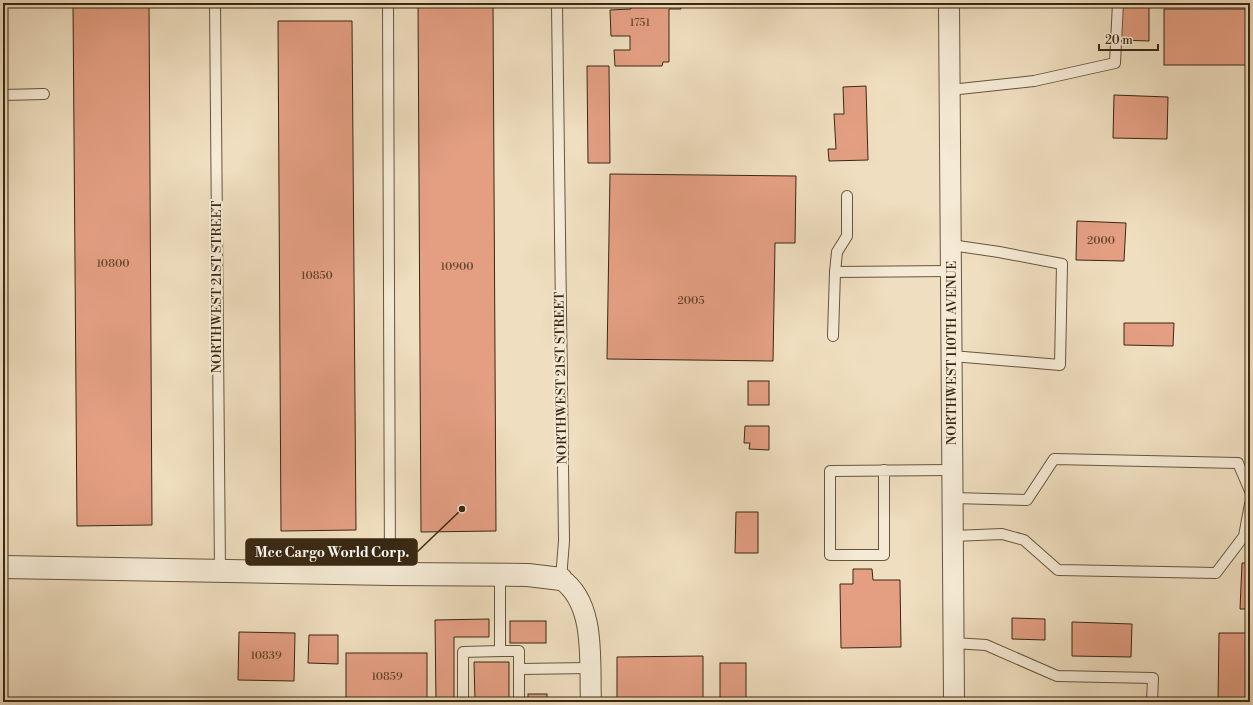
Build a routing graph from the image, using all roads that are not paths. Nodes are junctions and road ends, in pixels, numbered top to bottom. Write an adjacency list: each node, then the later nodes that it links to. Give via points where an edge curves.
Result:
1 (215, 3): 22 (lane, NORTHWEST 21ST STREET)
2 (388, 3): 23 (lane)
3 (949, 3): 6 (street, NORTHWEST 110TH AVENUE)
4 (1118, 3): 6 (lane, via 1115,63 1034,81)
5 (557, 6): 25 (lane, NORTHWEST 21ST STREET, via 564,541)
6 (950, 90): 10 (street, NORTHWEST 110TH AVENUE)
7 (3, 94): 8 (lane)
8 (44, 94)
9 (847, 196): 12 (lane, via 847,236 837,252)
10 (951, 246): 11 (street, NORTHWEST 110TH AVENUE); 14 (lane, via 1062,264 1060,365)
11 (951, 271): 12 (lane); 14 (street, NORTHWEST 110TH AVENUE)
12 (835, 272): 13 (lane)
13 (833, 336)
14 (952, 356): 16 (street, NORTHWEST 110TH AVENUE)
15 (884, 470): 15 (lane, via 884,555 830,555 830,471); 16 (lane)
16 (952, 470): 18 (street, NORTHWEST 110TH AVENUE)
17 (1250, 491): 18 (lane, via 1238,463 1054,459 1027,500)
18 (953, 498): 20 (street, NORTHWEST 110TH AVENUE)
19 (1250, 504): 20 (lane, via 1244,536 1216,573 1058,570 1024,540 1002,534)
20 (953, 536): 26 (street, NORTHWEST 110TH AVENUE)
21 (3, 567): 22 (street)
22 (220, 572): 23 (street)
23 (390, 574): 24 (street)
24 (500, 574): 25 (street, via 539,575); 27 (lane)
25 (560, 579): 28 (street, via 572,589 584,610)
26 (954, 644): 33 (street, NORTHWEST 110TH AVENUE); 34 (lane, via 986,645 1057,676 1153,678)
27 (500, 652): 29 (lane, via 519,651); 30 (lane, via 463,652)
28 (590, 668): 29 (lane); 32 (street)
29 (519, 669): 31 (lane)
30 (463, 702)
31 (519, 702)
32 (590, 702)
33 (954, 702)
34 (1152, 702)

